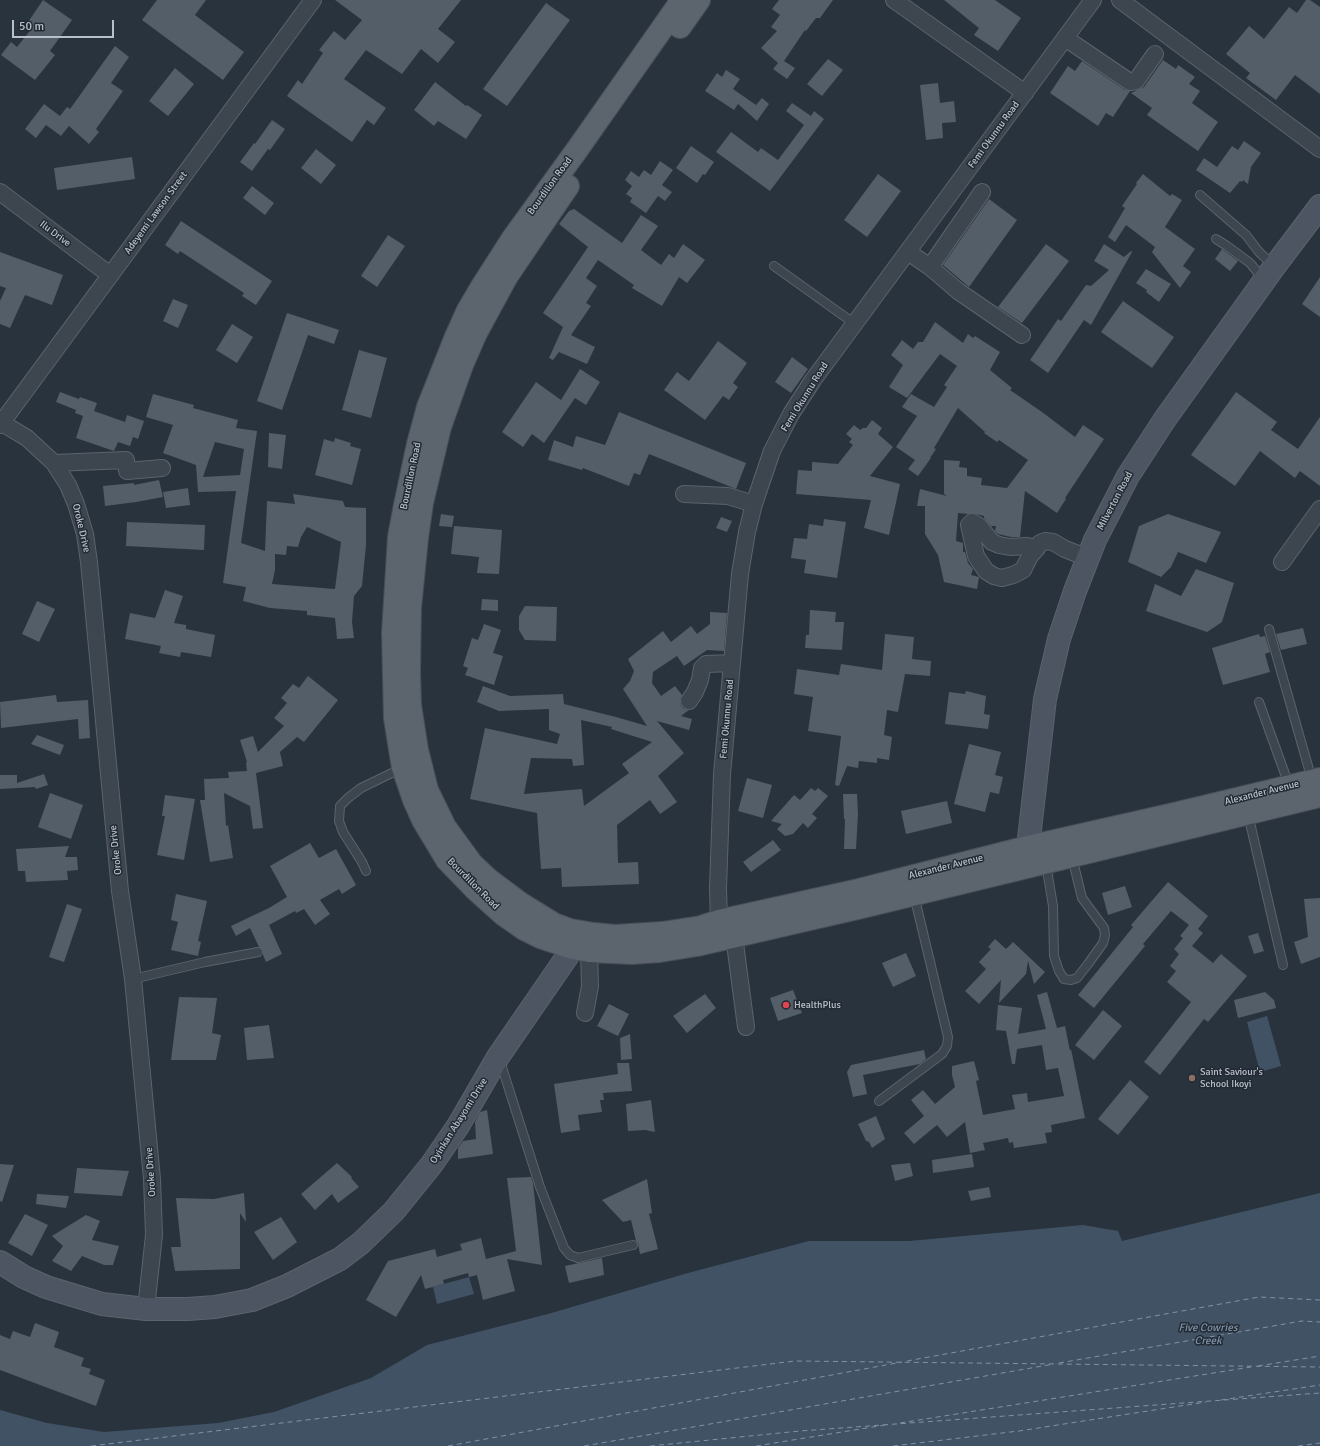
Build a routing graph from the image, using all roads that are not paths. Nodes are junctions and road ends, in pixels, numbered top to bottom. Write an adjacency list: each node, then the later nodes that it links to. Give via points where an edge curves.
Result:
1 (313, 0): 20 (street, Adeyemi Lawson Street)
2 (682, 0): 36 (main road, Bourdillon Road, via 495,264 468,310 437,382 418,444 404,512 396,569 393,633 395,718)
3 (699, 0): 47 (main road, Bourdillon Road, via 528,244 490,305 462,365 440,427 422,502 417,538 410,608 408,673 413,728 427,790 445,827 472,864 520,904 554,924)
4 (894, 0): 9 (street)
5 (1093, 0): 7 (street, Femi Okunnu Road)
6 (1120, 0): 10 (street)
7 (1065, 38): 8 (street, via 1130,82 1136,81); 9 (street, Femi Okunnu Road)
8 (1155, 54)
9 (1025, 93): 16 (street, Femi Okunnu Road)
10 (1320, 149)
11 (0, 192): 20 (street, Ilu Drive)
12 (982, 192): 18 (street)
13 (1200, 194): 19 (lane, via 1246,236 1259,252)
14 (1320, 206): 19 (street, Milverton Road)
15 (1216, 239): 19 (lane)
16 (908, 252): 18 (street); 21 (street, Femi Okunnu Road)
17 (774, 266): 21 (lane)
18 (930, 268): 22 (street)
19 (1269, 274): 30 (street, Milverton Road, via 1165,419 1128,476)
20 (110, 275): 23 (street, Adeyemi Lawson Street)
21 (855, 324): 27 (street, Femi Okunnu Road, via 791,414 772,451)
22 (1022, 336)
23 (1, 424): 24 (street, Oroke Drive, via 27,438)
24 (54, 463): 25 (street, via 126,460 127,471); 50 (street, Oroke Drive, via 68,485 85,534 120,891)
25 (162, 468)
26 (684, 494): 27 (street, via 728,496)
27 (754, 504): 33 (street, Femi Okunnu Road, via 740,574)
28 (1320, 509): 31 (street)
29 (1037, 548): 30 (street, via 1045,541 1053,542)
30 (1088, 558): 40 (street, Milverton Road, via 1059,639 1045,699)
31 (1282, 562)
32 (1269, 630): 37 (lane)
33 (732, 663): 34 (street, via 706,664 702,668 695,692); 46 (street, Femi Okunnu Road, via 722,774 718,888)
34 (688, 700)
35 (1259, 702): 38 (lane)
36 (403, 768): 43 (lane, via 361,788 340,806 339,821 343,832); 47 (main road, Bourdillon Road, via 423,820 447,860 504,915 524,929 540,936)
37 (1317, 785): 38 (main road, Alexander Avenue); 39 (main road, Alexander Avenue)
38 (1289, 786): 40 (main road, Alexander Avenue)
39 (1248, 813): 41 (main road, Alexander Avenue); 49 (lane)
40 (1028, 847): 45 (main road, Alexander Avenue)
41 (1072, 857): 42 (main road, Alexander Avenue); 42 (lane, via 1082,898 1104,928 1105,935 1103,943 1088,964 1077,978 1071,980 1064,979 1054,956 1053,906)
42 (1046, 863): 44 (main road, Alexander Avenue)
43 (366, 871)
44 (914, 894): 45 (main road, Alexander Avenue); 54 (lane, via 948,1046 942,1054)
45 (860, 898): 46 (main road, Alexander Avenue)
46 (727, 929): 47 (main road, Alexander Avenue, via 697,945 660,951 625,953); 52 (street, Femi Okunnu Road)
47 (577, 943): 51 (street, via 590,986); 53 (street, Oyinkan Abayomi Drive)
48 (258, 952): 50 (lane)
49 (1283, 965)
50 (133, 979): 57 (street, Oroke Drive, via 152,1179 154,1235)
51 (585, 1013)
52 (746, 1027)
53 (498, 1057): 55 (lane, via 540,1187 564,1248 570,1255 578,1258); 57 (street, Oyinkan Abayomi Drive, via 458,1126 428,1170 394,1211 340,1259 287,1286 252,1300 215,1307)
54 (879, 1101)
55 (633, 1245)
56 (0, 1262): 57 (street, Oyinkan Abayomi Drive, via 24,1277 66,1294 102,1304)
57 (146, 1309)

